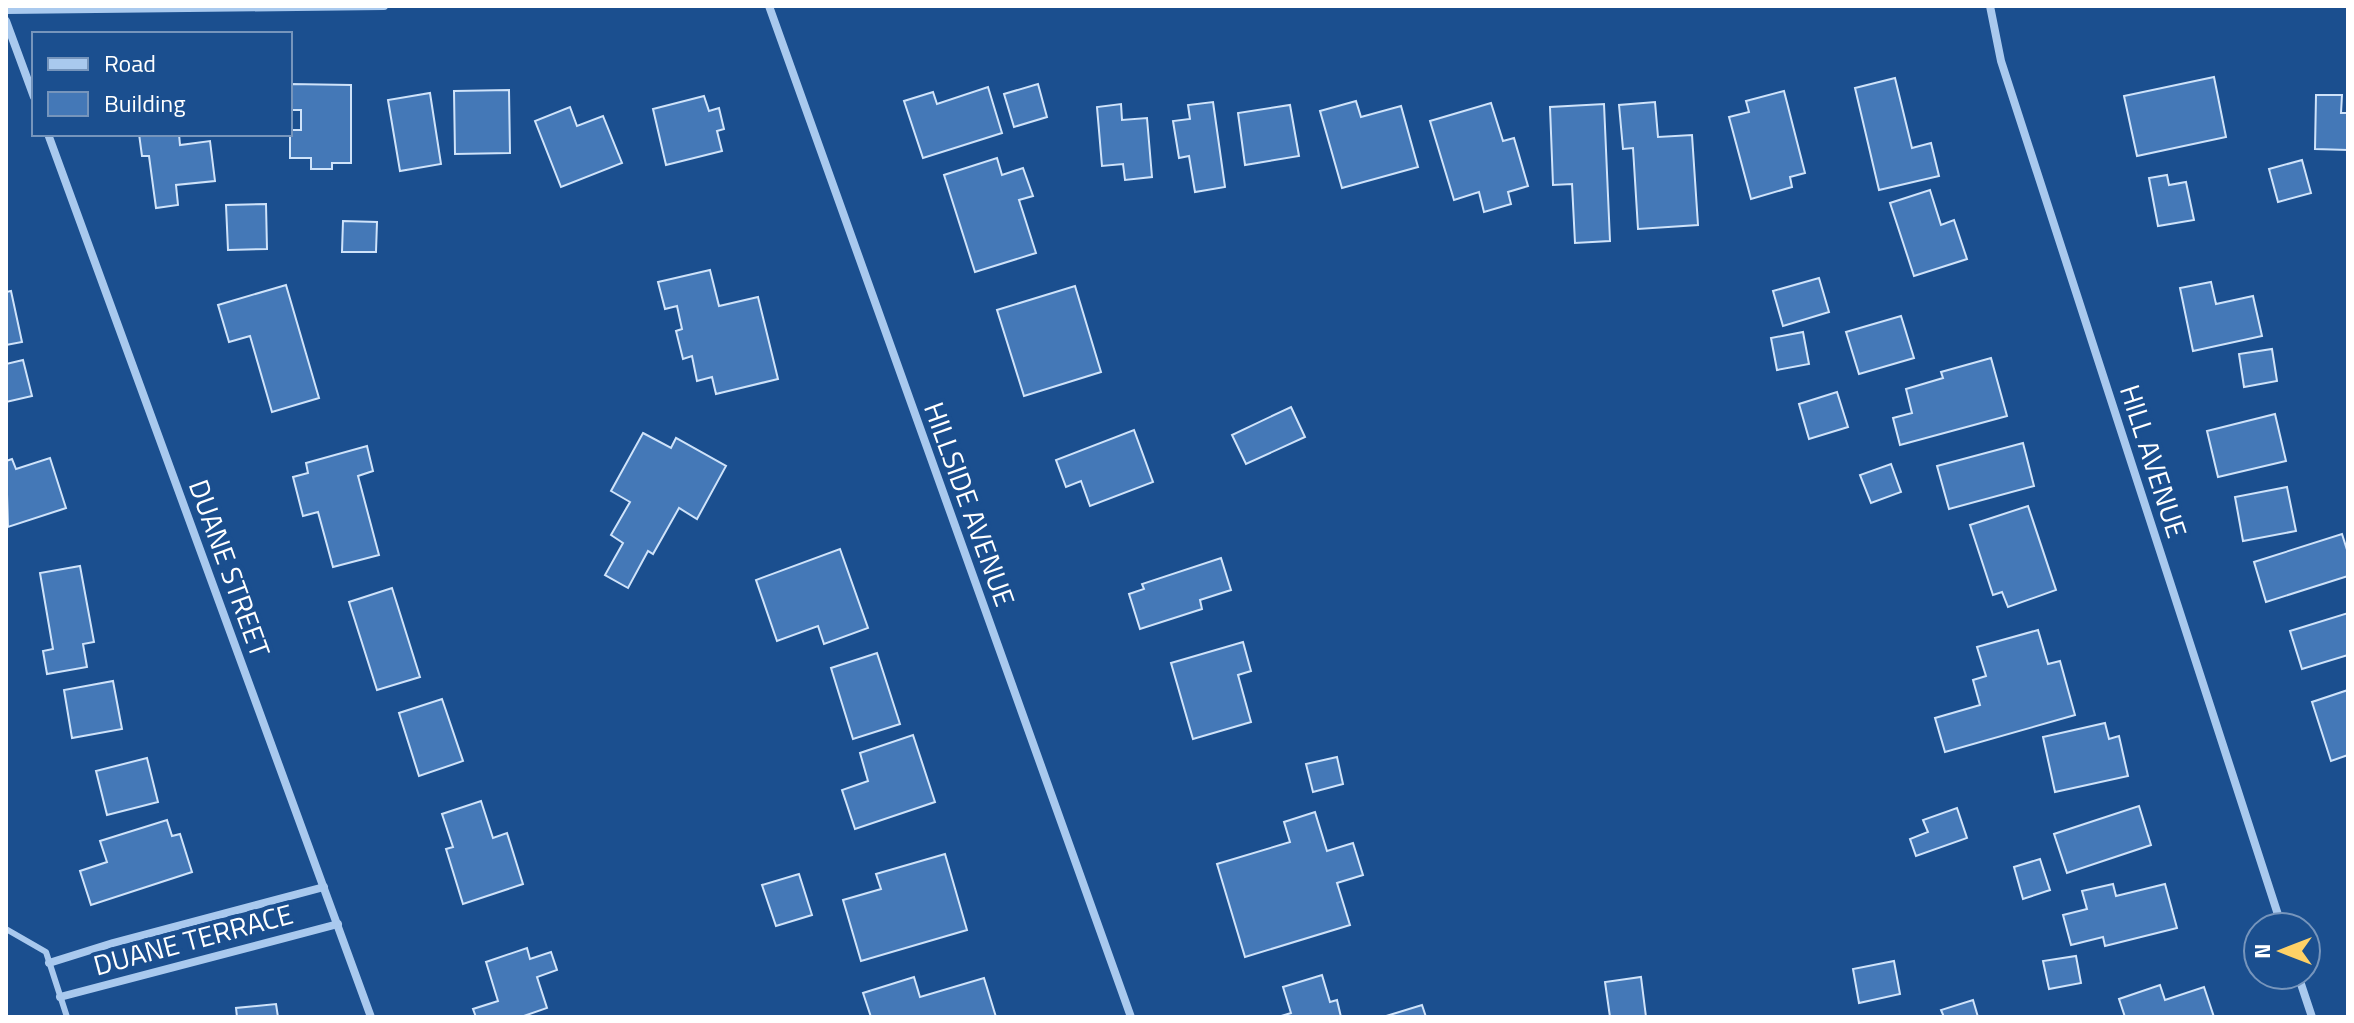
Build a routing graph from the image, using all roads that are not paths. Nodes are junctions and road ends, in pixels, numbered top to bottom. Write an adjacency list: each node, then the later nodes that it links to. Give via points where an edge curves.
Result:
1 (384, 6): 4 (street)
2 (769, 6): 17 (street, HILLSIDE AVENUE)
3 (1990, 6): 9 (street, HILL AVENUE, via 2001,61)
4 (6, 10)
5 (6, 21): 6 (street)
6 (32, 92)
7 (49, 136): 8 (street, DUANE STREET)
8 (324, 887): 10 (street, DUANE STREET); 12 (street)
9 (2277, 911)
10 (338, 924): 14 (street, DUANE TERRACE); 16 (street, DUANE STREET)
11 (6, 929): 12 (lane, via 46,952)
12 (49, 963): 14 (lane)
13 (2303, 991): 18 (street)
14 (60, 997): 15 (lane)
15 (67, 1017)
16 (371, 1017)
17 (1131, 1017)
18 (2312, 1017)

